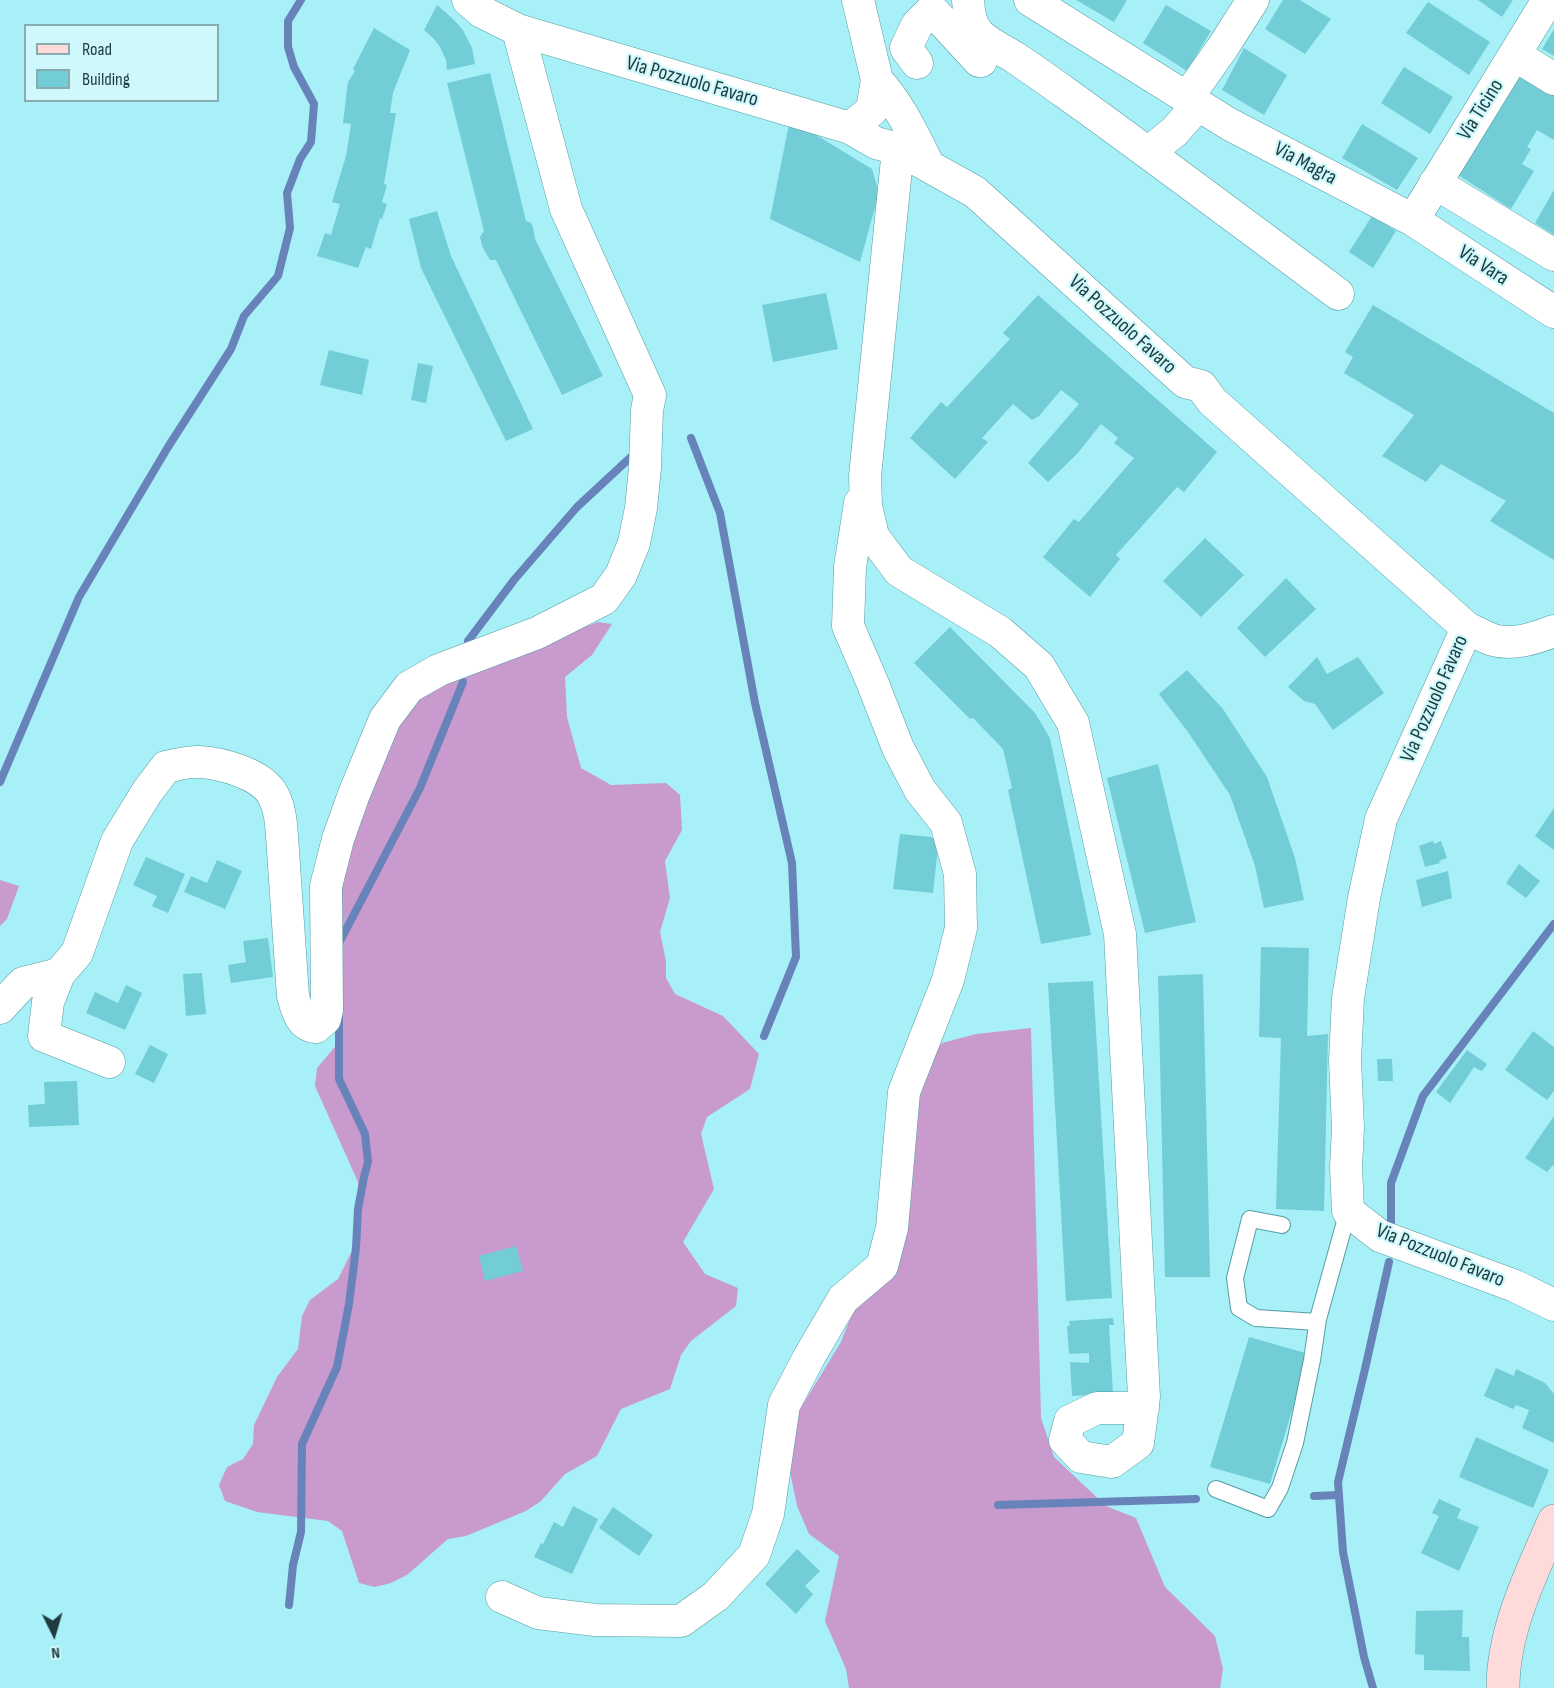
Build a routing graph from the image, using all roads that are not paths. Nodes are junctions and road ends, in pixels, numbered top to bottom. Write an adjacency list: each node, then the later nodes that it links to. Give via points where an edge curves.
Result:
1 (468, 0): 7 (street, Via Pozzuolo Favaro, via 482,12)
2 (858, 0): 12 (street)
3 (968, 0): 9 (street, via 974,28)
4 (1030, 0): 13 (street, Via Magra)
5 (1253, 0): 13 (street)
6 (1548, 0): 8 (street, Via Ticino)
7 (518, 30): 14 (street, Via Pozzuolo Favaro); 26 (street, via 566,209 650,395 641,507 634,543 621,575 604,598 537,633 439,670 409,687 385,719 338,839 326,886 327,1010 325,1019 316,1027 302,1021 293,996 280,812 273,793 259,779 197,761 166,767 147,792 117,841 77,953)
8 (1515, 55): 11 (street); 18 (street, Via Ticino)
9 (1014, 57): 10 (street, via 979,62 932,10 917,25 906,48); 16 (street)
10 (916, 63)
11 (1554, 79)
12 (877, 80): 14 (street, via 872,110); 17 (street, via 889,93)
13 (1192, 101): 16 (street, via 1174,132); 19 (street, Via Magra)
14 (850, 128): 15 (street, Via Pozzuolo Favaro, via 876,143)
15 (898, 149): 17 (street, Via Pozzuolo Favaro); 23 (street)
16 (1148, 153): 21 (street)
17 (929, 166): 24 (street, Via Pozzuolo Favaro, via 975,192 1185,382 1201,386 1212,401)
18 (1436, 183): 19 (street, Via Ticino); 20 (street)
19 (1413, 220): 22 (street, Via Vara)
20 (1554, 255)
21 (1338, 294)
22 (1554, 312)
23 (865, 476): 33 (street, via 873,536 899,571 1000,632 1039,666 1073,723 1120,934); 36 (street, via 850,567 848,626 898,748 920,790 946,823 960,873 961,928 951,969 904,1092 892,1228 882,1266 843,1299 784,1405 768,1514 753,1555 716,1596 681,1621 595,1620 538,1613)
24 (1467, 628): 25 (street, via 1495,641 1514,642); 29 (street, Via Pozzuolo Favaro, via 1381,819 1364,898 1348,998)
25 (1554, 631)
26 (59, 974): 27 (street, via 22,983); 28 (street, via 48,1002 44,1036)
27 (0, 1008)
28 (109, 1062)
29 (1348, 1211): 31 (street, Via Pozzuolo Favaro, via 1380,1236 1515,1286); 32 (lane)
30 (1282, 1225): 32 (lane, via 1250,1219 1235,1278 1239,1308 1256,1318)
31 (1554, 1305)
32 (1317, 1322): 34 (lane, via 1295,1443 1280,1488 1268,1509)
33 (1143, 1408)
34 (1216, 1490)
35 (1554, 1521): 37 (main road, via 1508,1642)
36 (502, 1597)
37 (1503, 1688)

